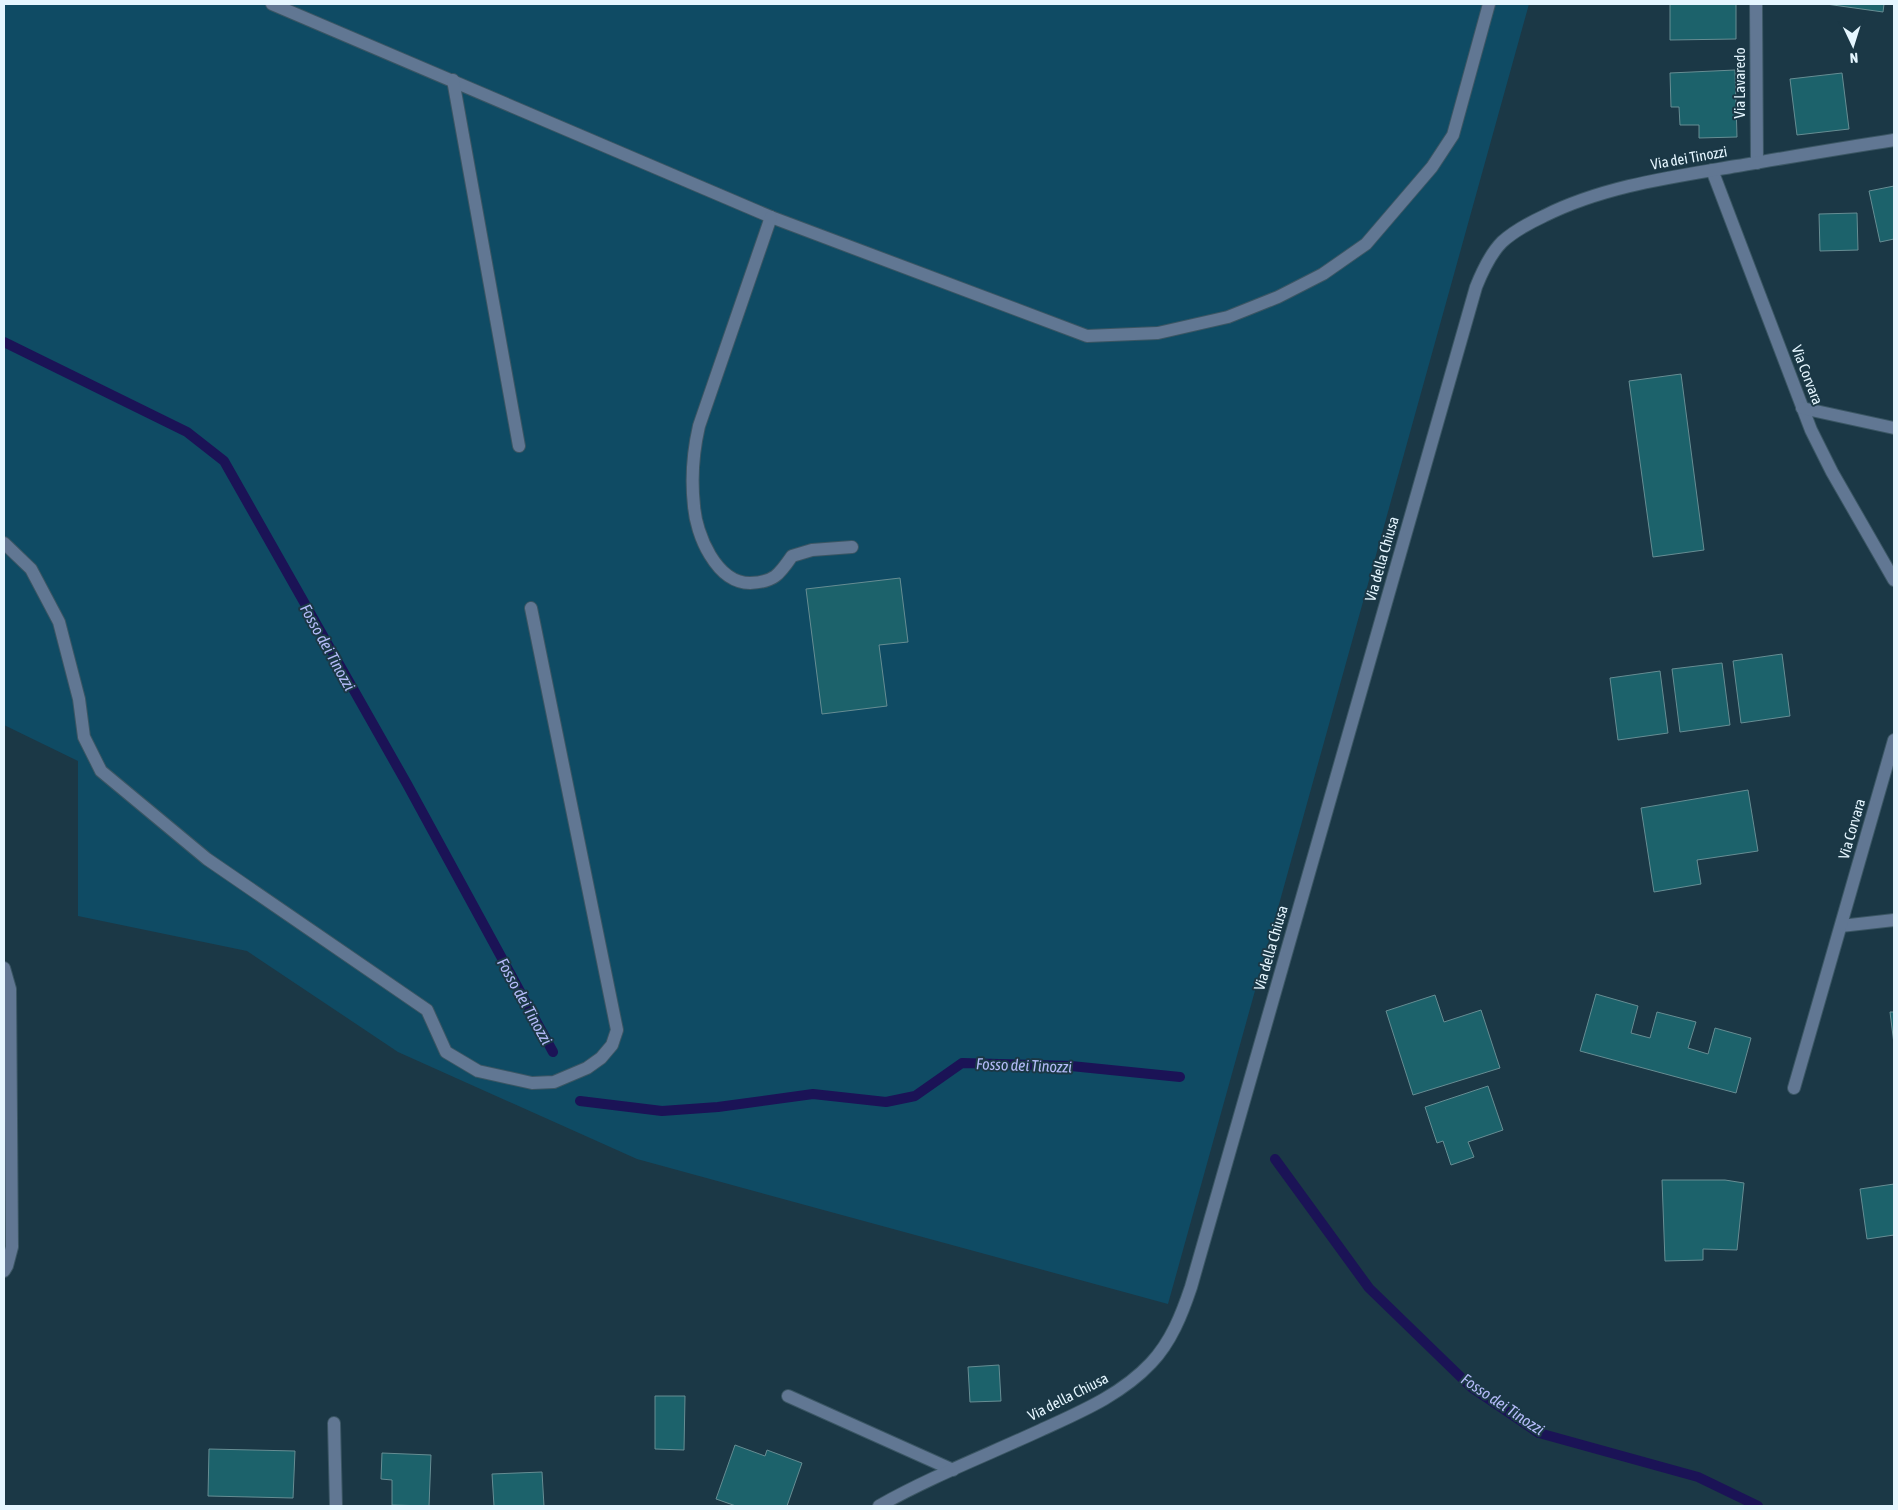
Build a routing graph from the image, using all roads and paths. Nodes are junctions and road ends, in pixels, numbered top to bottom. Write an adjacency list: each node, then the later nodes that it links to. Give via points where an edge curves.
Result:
1 (272, 4): 4 (street)
2 (1489, 4): 8 (street, via 1453,135 1432,167 1366,244 1323,274 1228,317 1158,333 1087,336)
3 (1756, 4): 6 (street, Via Lavaredo)
4 (453, 80): 8 (street); 12 (street)
5 (1894, 140): 6 (street, Via dei Tinozzi)
6 (1757, 162): 7 (street, Via dei Tinozzi)
7 (1712, 170): 9 (street, Via dei Tinozzi, via 1621,188 1574,202 1534,220); 10 (street, Via Corvara)
8 (771, 217): 14 (street, via 699,426 694,450 694,508 711,558 726,576 744,583 765,582 782,572 792,556 812,550)
9 (1501, 243): 25 (street, Via della Chiusa, via 1476,287 1182,1313 1169,1339 1151,1363 1114,1393 1087,1409)
10 (1802, 408): 11 (street); 15 (street, Via Corvara, via 1824,458)
11 (1894, 428)
12 (519, 446)
13 (4, 543): 16 (street, via 31,569 59,622 79,699 84,737 101,771 208,859 427,1010 446,1052 478,1071 532,1083 554,1082 587,1068 612,1045 617,1030)
14 (852, 546)
15 (1894, 580)
16 (531, 608)
17 (1894, 740): 19 (street, Via Corvara)
18 (1894, 920): 19 (street)
19 (1841, 926): 21 (street, Via Corvara)
20 (4, 968): 22 (street, via 10,989 12,1247)
21 (1794, 1088)
22 (4, 1271)
23 (788, 1396): 25 (street)
24 (334, 1423): 26 (street)
25 (953, 1470): 27 (street, Via della Chiusa)
26 (336, 1506)
27 (879, 1506)

